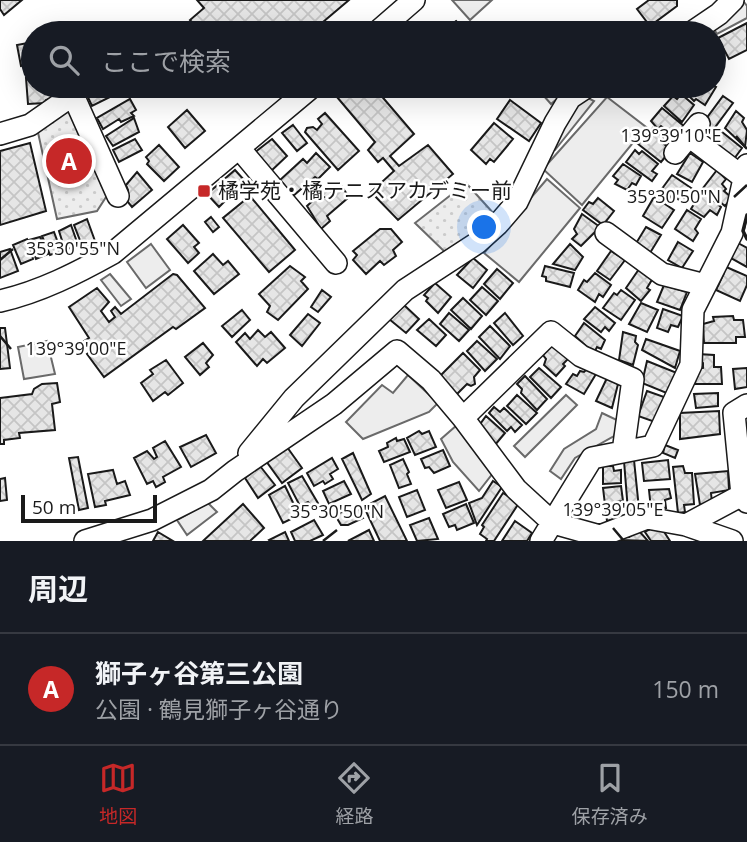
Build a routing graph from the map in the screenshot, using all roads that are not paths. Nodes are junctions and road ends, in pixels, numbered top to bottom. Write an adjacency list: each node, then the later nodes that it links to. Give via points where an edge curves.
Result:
1 (414, 0): 3 (street)
2 (733, 0): 4 (street)
3 (390, 21)
4 (709, 21)
5 (70, 98): 9 (street, via 30,125)
6 (75, 98): 13 (street)
7 (299, 98): 11 (street)
8 (570, 98): 21 (street, via 517,202 498,224 405,290 294,398)
9 (0, 134)
10 (688, 138): 12 (street)
11 (239, 148): 15 (street); 17 (street, via 113,253 41,289)
12 (746, 172): 16 (street, via 732,233)
13 (118, 196)
14 (606, 233): 16 (street, via 662,274)
15 (336, 263)
16 (705, 285): 20 (street, via 693,310 691,365 653,446)
17 (0, 301)
18 (747, 405): 22 (street, via 734,413)
19 (463, 418): 20 (street, via 551,332 581,356 633,379); 21 (street, via 431,380 397,351 334,404); 24 (street)
20 (623, 452): 24 (street, via 592,458)
21 (235, 471): 25 (street, via 211,490 152,520)
22 (745, 499): 23 (street)
23 (686, 525): 24 (street, via 648,517 600,536); 26 (street)
24 (547, 532)
25 (90, 540)
26 (732, 541)

